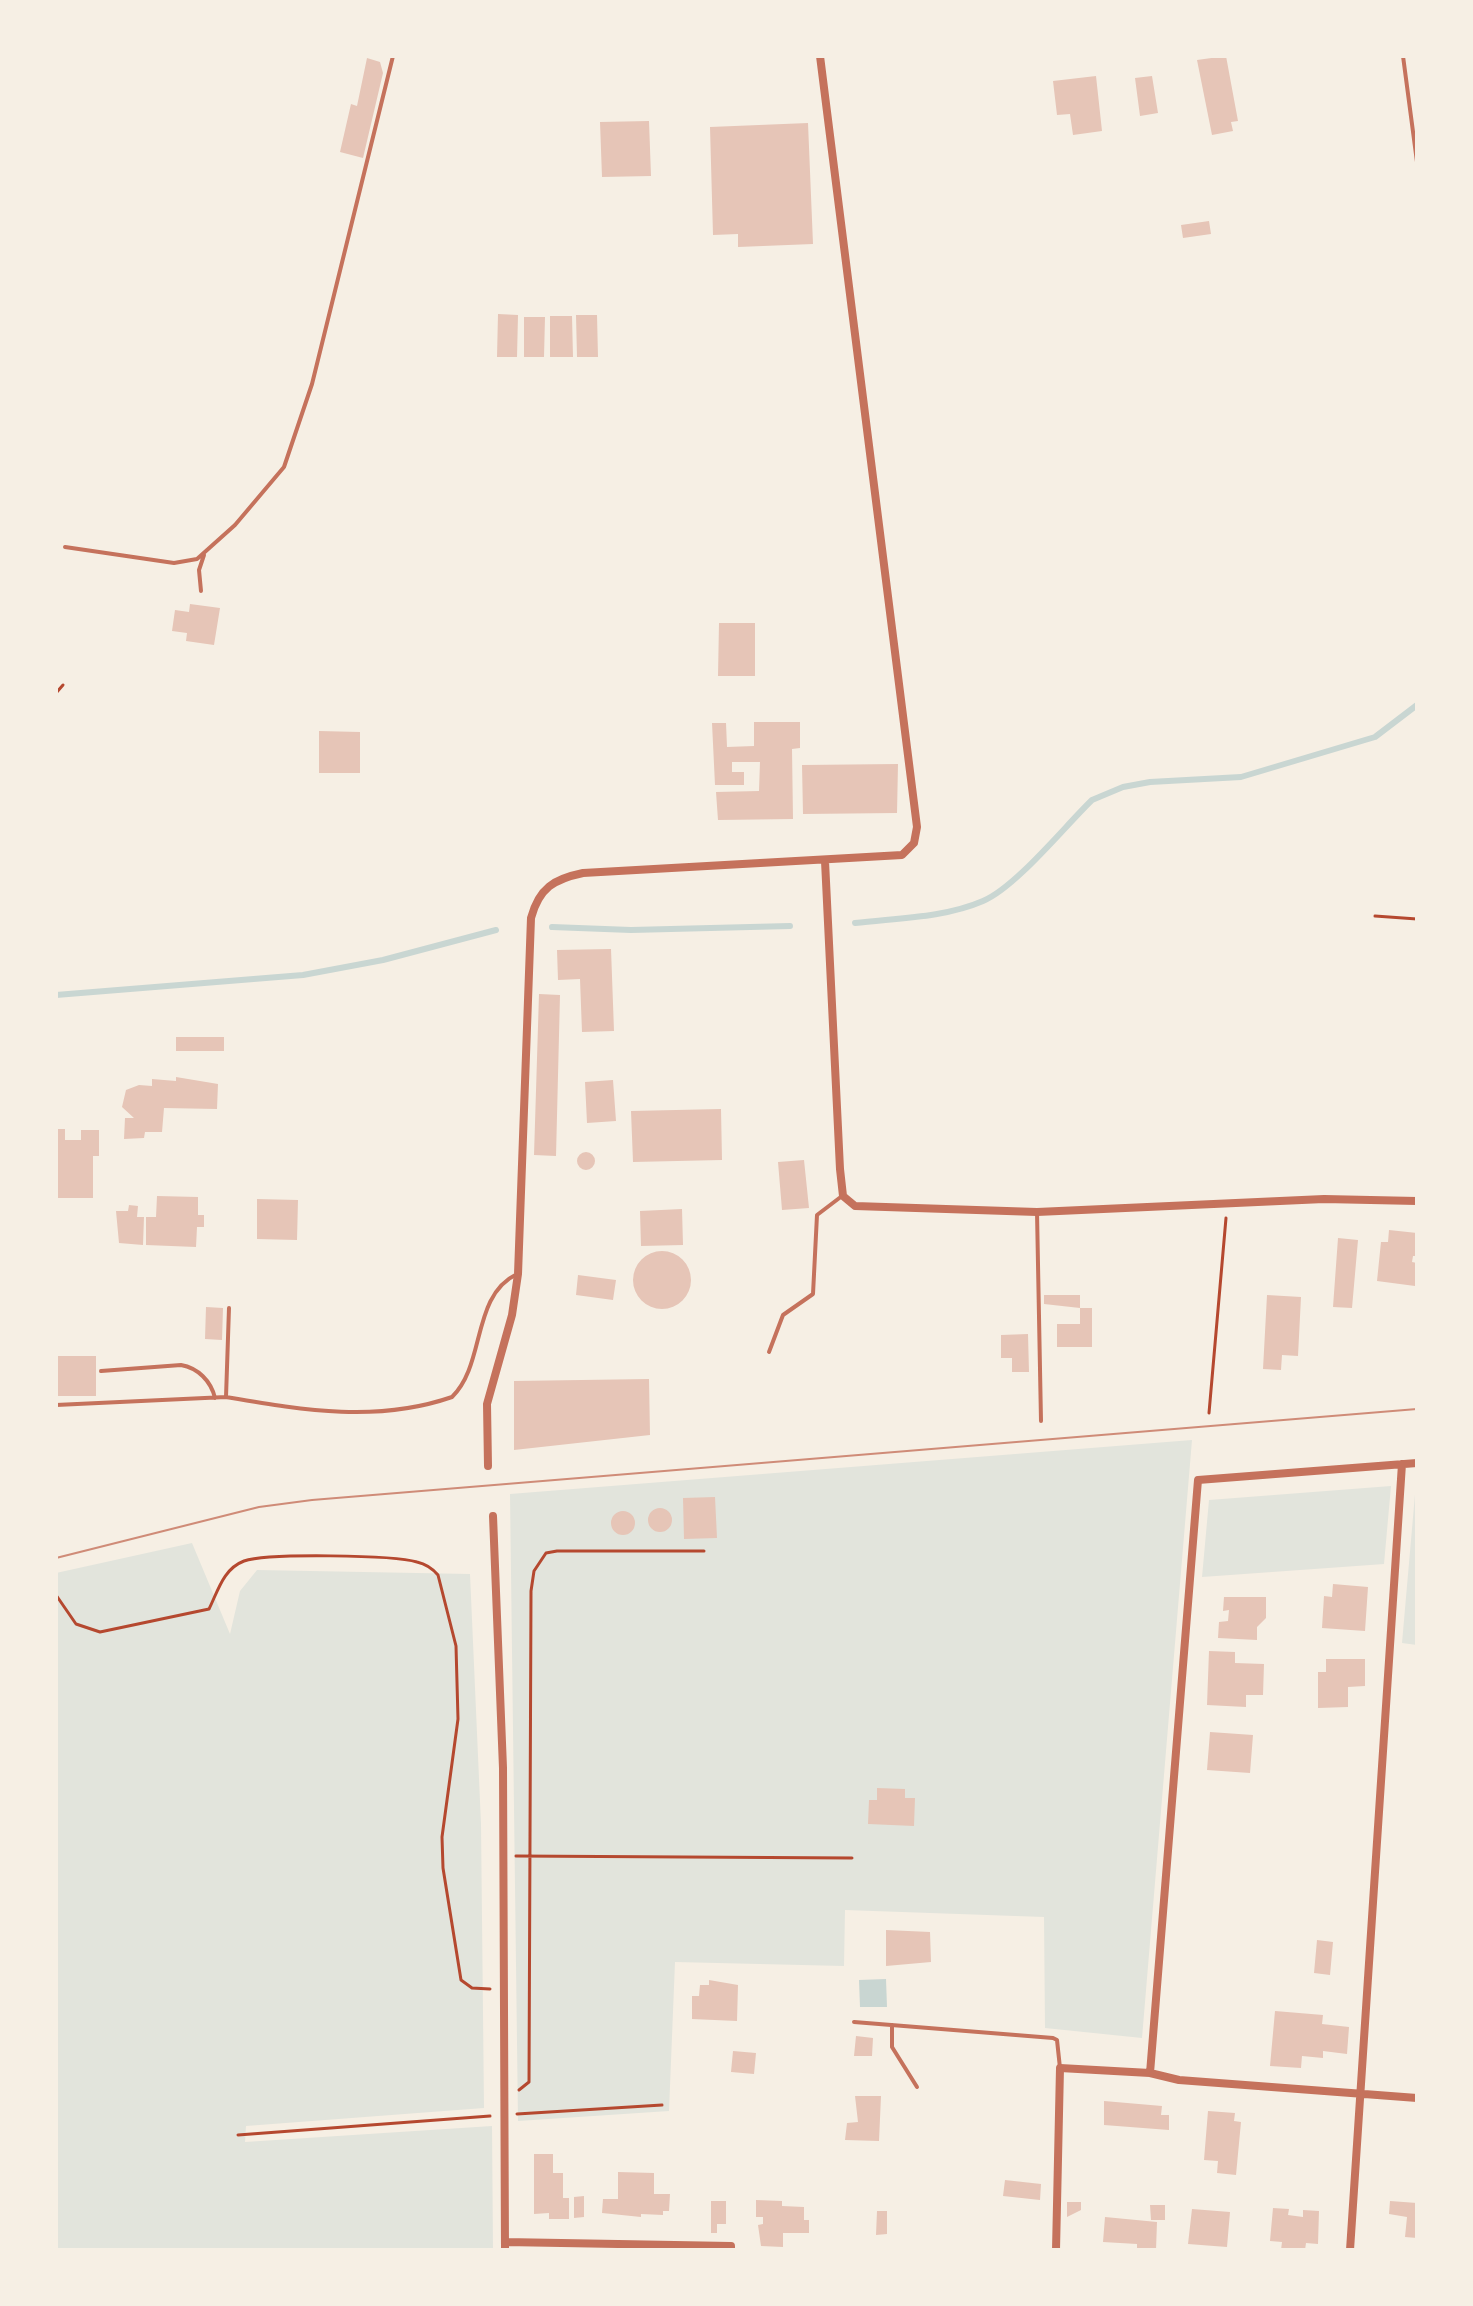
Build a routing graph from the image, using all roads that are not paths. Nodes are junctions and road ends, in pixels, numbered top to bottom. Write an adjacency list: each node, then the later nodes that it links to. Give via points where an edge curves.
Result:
1 (393, 56): 6 (lane, via 290,456 266,491)
2 (820, 56): 8 (street, via 917,827 914,843 902,855)
3 (1403, 56): 4 (lane)
4 (1417, 162)
5 (65, 547): 6 (lane, via 174,563)
6 (205, 554): 7 (lane, via 199,570)
7 (201, 591)
8 (825, 861): 9 (street); 12 (street, via 583,873 549,883 531,918)
9 (843, 1196): 11 (street, via 855,1206); 14 (lane, via 817,1215 813,1294 783,1315)
10 (1417, 1201): 11 (street, via 1324,1199)
11 (1037, 1212): 19 (lane)
12 (518, 1274): 16 (lane, via 493,1293 467,1373 452,1397 403,1411 336,1413); 22 (street, via 487,1404)
13 (229, 1308): 16 (lane)
14 (769, 1352)
15 (101, 1371): 17 (lane, via 194,1367)
16 (226, 1397): 17 (lane)
17 (215, 1398): 18 (lane)
18 (56, 1405)
19 (1041, 1421)
20 (1417, 1463): 21 (street)
21 (1402, 1464): 27 (street, via 1198,1480); 29 (street)
22 (488, 1466)
23 (493, 1516): 31 (street, via 503,1856)
24 (854, 2022): 25 (lane)
25 (892, 2025): 26 (lane, via 1053,2038); 28 (lane, via 892,2047)
26 (1060, 2068): 27 (street); 33 (street)
27 (1150, 2073): 29 (street, via 1179,2080)
28 (917, 2087)
29 (1362, 2094): 30 (street); 34 (street)
30 (1417, 2098)
31 (505, 2246): 32 (street)
32 (731, 2250)
33 (1056, 2250)
34 (1350, 2250)

